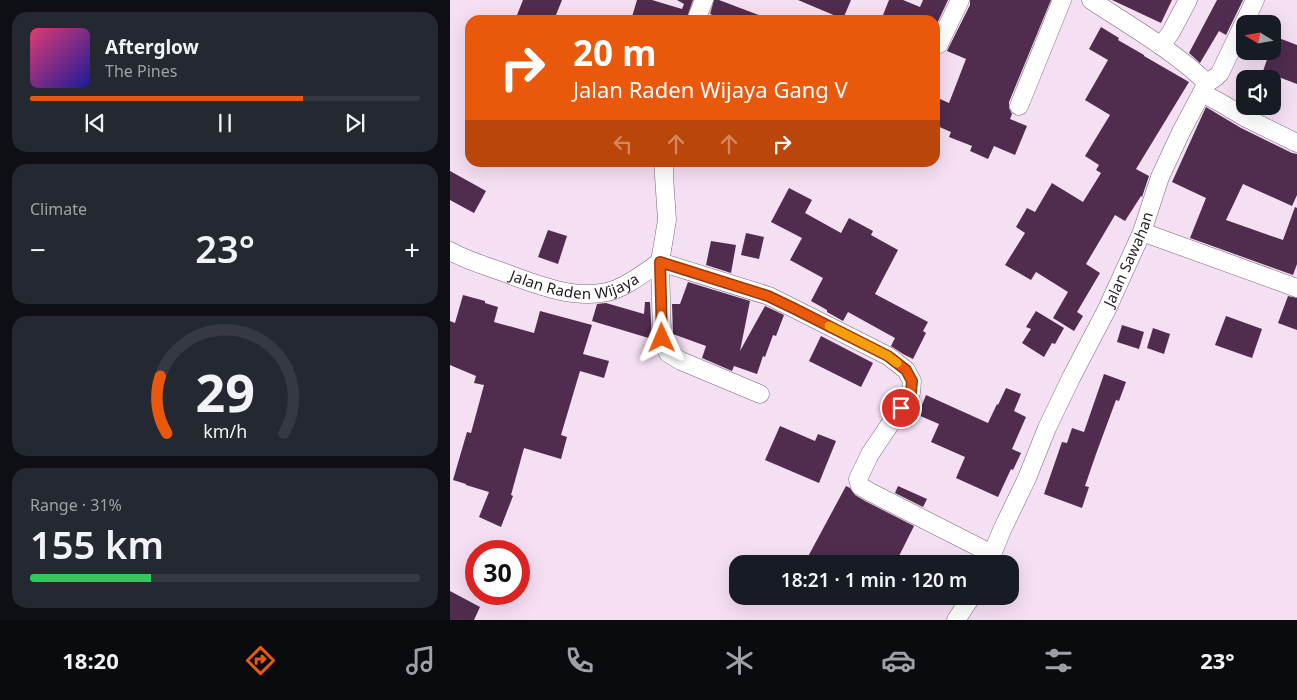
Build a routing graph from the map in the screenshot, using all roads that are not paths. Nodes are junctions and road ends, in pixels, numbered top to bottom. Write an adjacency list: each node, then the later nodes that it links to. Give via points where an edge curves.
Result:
1 (704, 0): 7 (street)
2 (960, 0): 8 (street)
3 (1062, 0): 11 (street)
4 (1091, 0): 9 (street)
5 (1188, 0): 9 (street)
6 (1255, 0): 10 (street, Jalan Sawahan, via 1220,73)
7 (698, 15)
8 (940, 42)
9 (1161, 46): 10 (street, via 1194,70)
10 (1205, 88): 12 (street, via 1221,103 1246,118); 14 (street, Jalan Sawahan, via 1160,177)
11 (1019, 106)
12 (1297, 143)
13 (664, 167): 16 (street, Jalan Raden Wijaya, via 667,220)
14 (1142, 232): 17 (street); 20 (street, Jalan Sawahan, via 1046,428)
15 (450, 252): 16 (street, Jalan Raden Wijaya, via 506,274 574,293 610,292)
16 (660, 262): 18 (street, via 662,338 668,353); 19 (street, via 768,296 888,356 906,370 912,381 911,393 870,454 858,479 860,486)
17 (1297, 288)
18 (760, 394)
19 (983, 555)
20 (992, 555)
21 (966, 605): 22 (street)
22 (956, 620)

